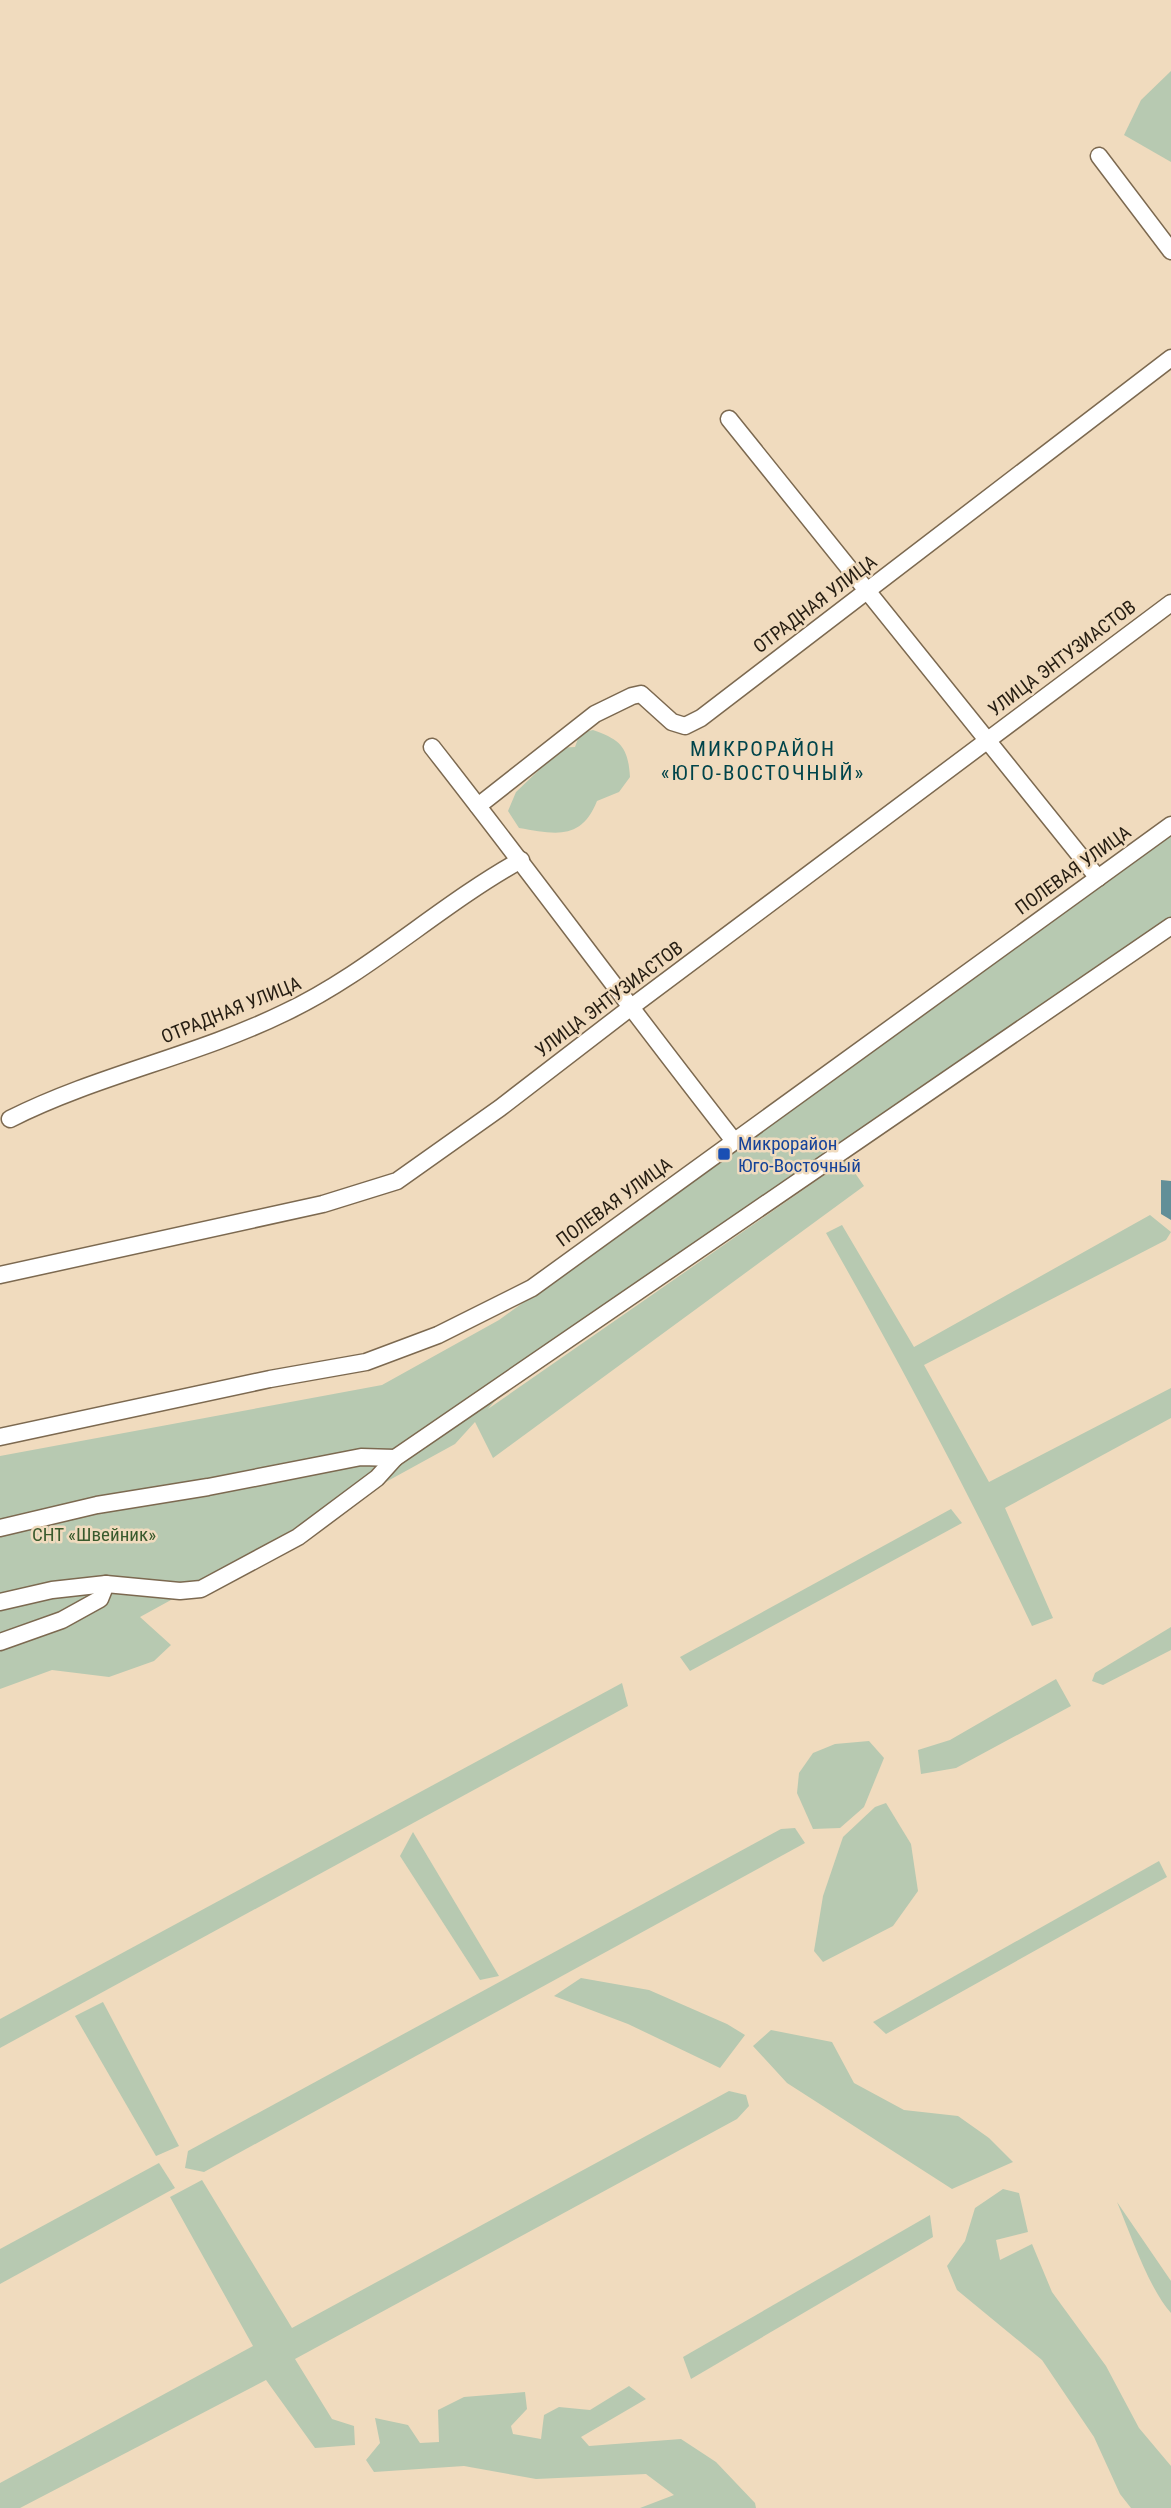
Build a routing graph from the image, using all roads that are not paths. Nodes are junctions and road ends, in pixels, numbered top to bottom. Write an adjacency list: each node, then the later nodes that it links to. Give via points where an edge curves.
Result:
1 (1099, 156): 2 (street)
2 (1171, 251)
3 (1171, 358): 5 (street, ОТРАДНАЯ УЛИЦА)
4 (729, 419): 5 (street)
5 (867, 592): 7 (street); 9 (street, ОТРАДНАЯ УЛИЦА, via 701,718 685,726 671,722 640,694 632,696 595,714)
6 (1171, 603): 7 (street, УЛИЦА ЭНТУЗИАСТОВ)
7 (986, 741): 12 (street); 14 (street, УЛИЦА ЭНТУЗИАСТОВ)
8 (432, 747): 9 (street)
9 (478, 806): 11 (street)
10 (1171, 825): 12 (street, ПОЛЕВАЯ УЛИЦА)
11 (520, 860): 14 (street); 15 (street, ОТРАДНАЯ УЛИЦА, via 330,991 281,1015 41,1103)
12 (1098, 878): 16 (street, ПОЛЕВАЯ УЛИЦА)
13 (1171, 926): 19 (street)
14 (629, 1008): 16 (street); 17 (street, УЛИЦА ЭНТУЗИАСТОВ, via 397,1181 323,1204)
15 (10, 1119)
16 (734, 1141): 18 (street, ПОЛЕВАЯ УЛИЦА, via 532,1288 438,1335 366,1362)
17 (0, 1275)
18 (0, 1437)
19 (395, 1458): 20 (street, via 361,1457 97,1505); 21 (street, via 377,1478 298,1536 201,1589)
20 (0, 1528)
21 (106, 1584): 22 (street); 23 (street, via 100,1599 62,1620)
22 (0, 1602)
23 (0, 1642)

